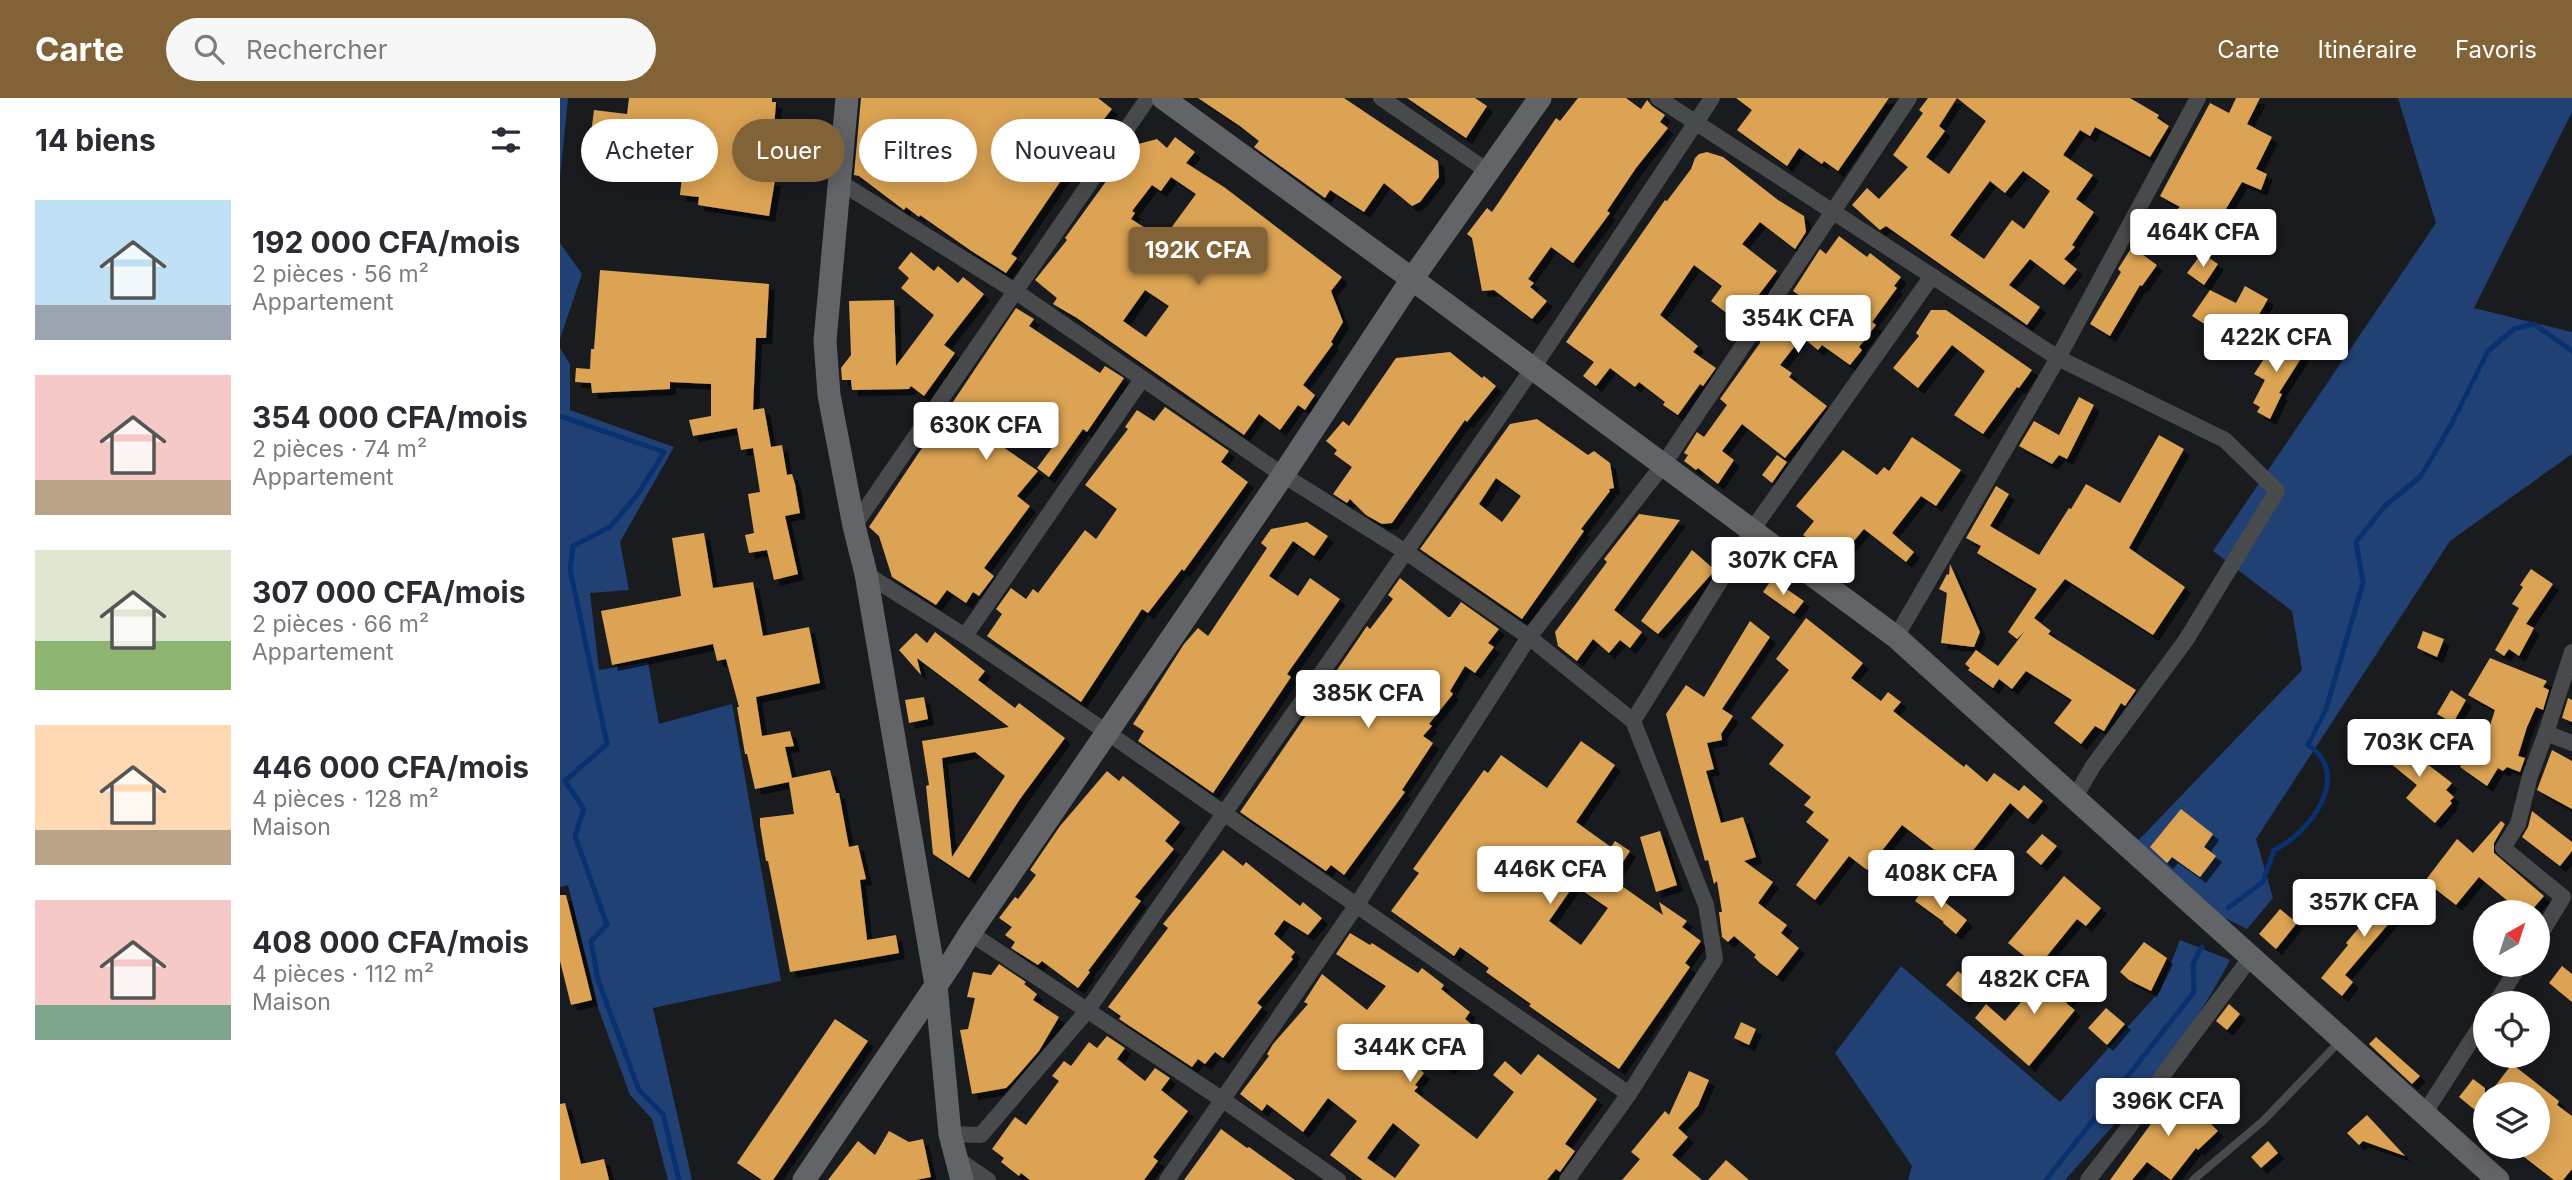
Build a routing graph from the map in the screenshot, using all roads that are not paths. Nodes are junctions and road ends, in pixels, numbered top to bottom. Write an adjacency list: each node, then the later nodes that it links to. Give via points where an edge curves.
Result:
1 (846, 98): 10 (street)
2 (1148, 98): 18 (street)
3 (1163, 98): 17 (street)
4 (1381, 98): 12 (street)
5 (1540, 98): 12 (street)
6 (1658, 98): 11 (street)
7 (1712, 98): 11 (street)
8 (1909, 98): 15 (street)
9 (2191, 101): 19 (street)
10 (844, 119)
11 (1695, 122): 15 (street); 20 (street)
12 (1489, 172): 17 (street)
13 (838, 182): 24 (street, via 825,341 829,395)
14 (840, 182): 18 (street)
15 (1834, 212): 16 (street); 22 (street)
16 (1932, 276): 19 (street); 25 (street)
17 (1412, 279): 20 (street); 23 (street)
18 (1015, 291): 21 (street); 24 (street)
19 (2058, 358): 30 (street); 36 (street, via 2225,440 2277,491 2186,639)
20 (1533, 368): 22 (street); 26 (street)
21 (1142, 379): 23 (street); 28 (street)
22 (1664, 465): 25 (street); 29 (street)
23 (1283, 475): 26 (street); 33 (street)
24 (854, 526): 27 (street)
25 (1752, 530): 30 (street); 32 (street)
26 (1406, 552): 29 (street); 37 (street)
27 (866, 574): 28 (street); 43 (street)
28 (965, 636): 33 (street)
29 (1529, 636): 32 (street); 39 (street)
30 (1896, 637): 36 (street)
31 (2572, 652): 34 (street)
32 (1633, 721): 47 (street, via 1706,905 1715,959)
33 (1108, 733): 37 (street); 41 (street)
34 (2546, 733): 35 (street); 38 (street, via 2518,824 2503,848)
35 (2572, 743)
36 (2075, 797): 42 (street)
37 (1224, 815): 39 (street); 44 (street)
38 (2568, 892): 40 (street)
39 (1356, 906): 47 (street); 48 (street)
40 (2550, 919)
41 (970, 933): 43 (street); 44 (street)
42 (2251, 957): 46 (street); 57 (street)
43 (936, 985): 50 (street); 52 (street)
44 (1087, 1011): 48 (street); 50 (street, via 981,1135)
45 (2473, 1038): 49 (street)
46 (2343, 1039): 49 (street); 58 (lane, via 2263,1121)
47 (1629, 1094): 56 (street)
48 (1223, 1100): 54 (street); 55 (street)
49 (2424, 1114): 59 (street)
50 (950, 1134): 51 (street)
51 (959, 1169): 53 (street)
52 (804, 1180)
53 (988, 1180)
54 (1167, 1180)
55 (1338, 1180)
56 (1567, 1180)
57 (2088, 1180)
58 (2193, 1180)
59 (2498, 1180)

